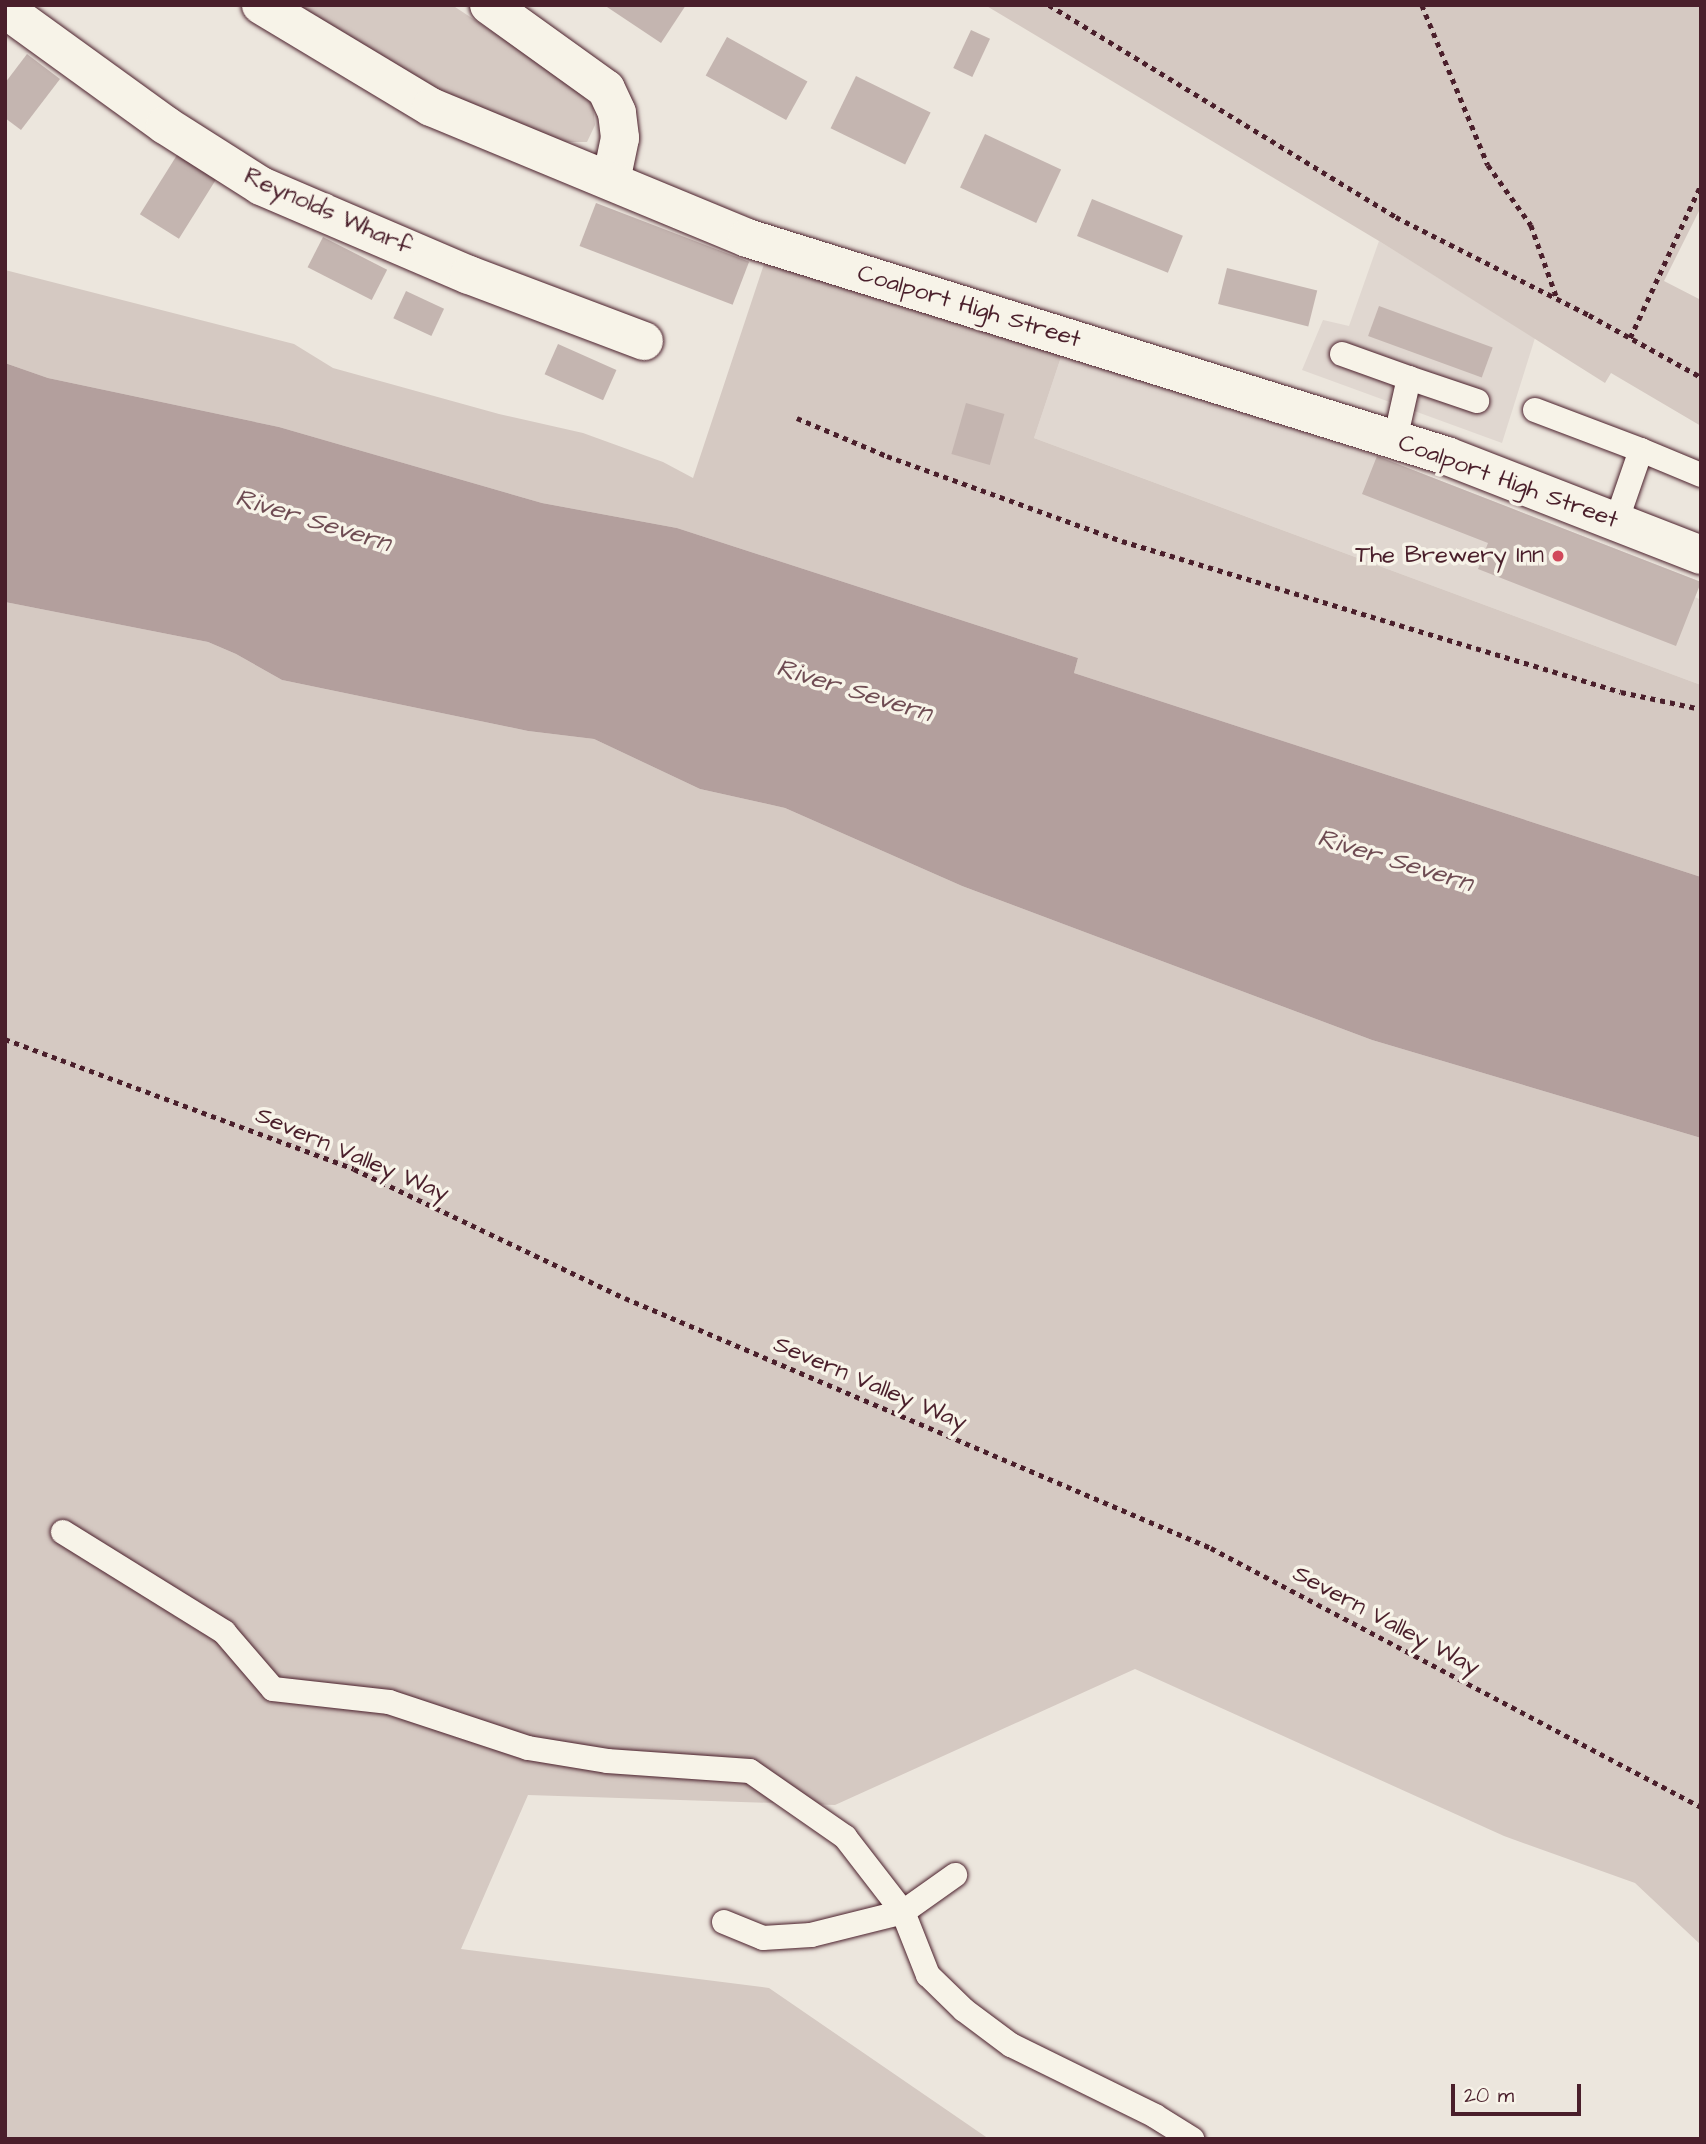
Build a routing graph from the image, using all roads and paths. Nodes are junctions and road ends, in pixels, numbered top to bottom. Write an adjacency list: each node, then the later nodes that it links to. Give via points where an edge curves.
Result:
1 (261, 5): 6 (street, Coalport High Street, via 431,107)
2 (489, 5): 6 (street, via 606,89 617,113 620,138)
3 (1049, 5): 8 (path, via 1396,217)
4 (1422, 5): 8 (path, via 1488,165 1531,225)
5 (5, 9): 10 (street, Reynolds Wharf, via 165,125 261,186 469,275)
6 (611, 181): 17 (street, Coalport High Street, via 747,238)
7 (1701, 184): 9 (path)
8 (1558, 299): 9 (path)
9 (1630, 338): 13 (path)
10 (644, 341)
11 (1342, 354): 12 (lane)
12 (1409, 377): 14 (lane); 17 (lane)
13 (1701, 377)
14 (1477, 401)
15 (1535, 410): 18 (lane)
16 (797, 418): 22 (path, via 887,456 1122,541 1621,692)
17 (1395, 440): 20 (street, Coalport High Street)
18 (1641, 450): 19 (lane); 20 (lane)
19 (1701, 475)
20 (1616, 522): 21 (street, Coalport High Street)
21 (1701, 555)
22 (1701, 709)
23 (5, 1039): 25 (path, Severn Valley Way, via 354,1169 625,1298 1210,1548)
24 (63, 1532): 27 (lane, via 224,1632 273,1689 389,1702 528,1748 607,1761 750,1771 845,1837)
25 (1701, 1807)
26 (955, 1875): 27 (lane)
27 (902, 1912): 28 (lane, via 811,1936 763,1938); 29 (lane, via 928,1975 964,2010 1010,2045)
28 (724, 1922)
29 (1192, 2139)

